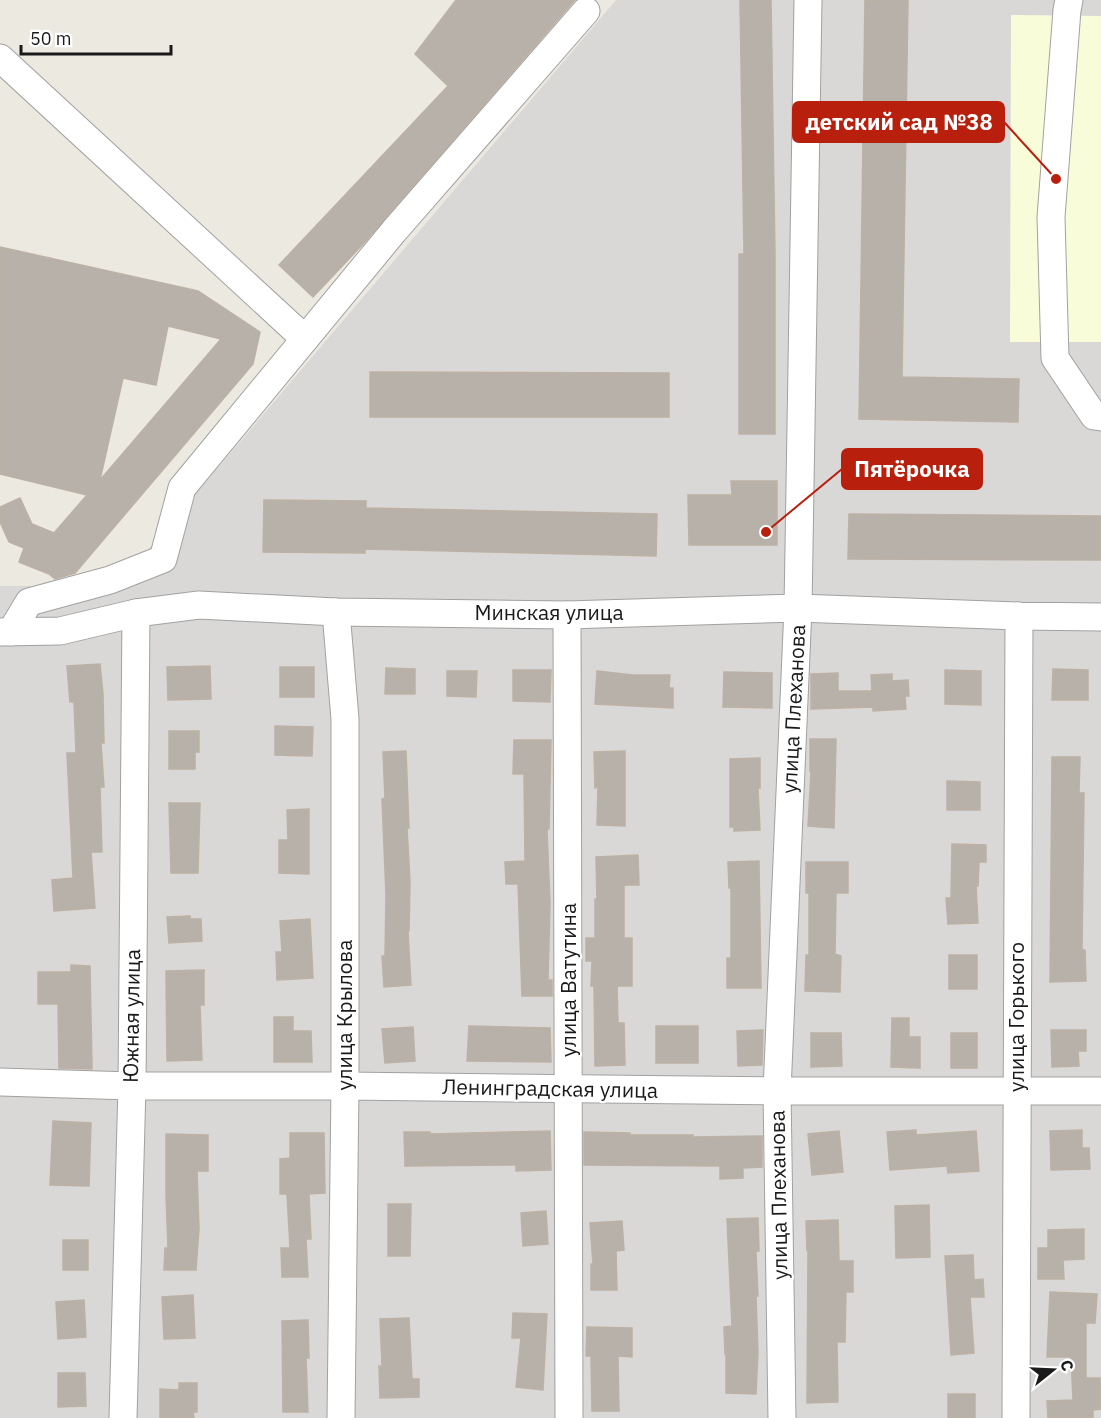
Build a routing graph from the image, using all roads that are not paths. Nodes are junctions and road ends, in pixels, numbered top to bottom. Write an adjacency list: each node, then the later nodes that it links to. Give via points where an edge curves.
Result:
1 (808, 0): 7 (street, улица Плеханова)
2 (1069, 0): 6 (street, via 1051,217 1055,358 1094,416)
3 (586, 11): 5 (street)
4 (0, 58): 5 (street)
5 (305, 339): 13 (street, via 182,488 163,559 110,580 29,602)
6 (1101, 417)
7 (798, 608): 10 (street, Минская улица); 11 (street, Минская улица); 18 (street, улица Плеханова)
8 (336, 612): 9 (street, Минская улица, via 199,605); 10 (street, Минская улица); 16 (street, улица Крылова, via 345,719)
9 (136, 613): 13 (street, Минская улица, via 60,631); 15 (street, Южная улица)
10 (567, 615): 17 (street, улица Ватутина)
11 (1019, 616): 12 (street, Минская улица); 19 (street, улица Горького)
12 (1101, 616)
13 (5, 632)
14 (0, 1082): 15 (street, Ленинградская улица)
15 (132, 1086): 16 (street, Ленинградская улица); 21 (street, Южная улица)
16 (345, 1086): 17 (street, Ленинградская улица); 22 (street, улица Крылова)
17 (569, 1089): 18 (street, Ленинградская улица); 23 (street, улица Ватутина)
18 (777, 1092): 19 (street, Ленинградская улица); 24 (street, улица Плеханова)
19 (1017, 1092): 20 (street, Ленинградская улица); 25 (street, улица Горького)
20 (1101, 1092)
21 (123, 1418)
22 (341, 1418)
23 (569, 1418)
24 (782, 1418)
25 (1016, 1418)

